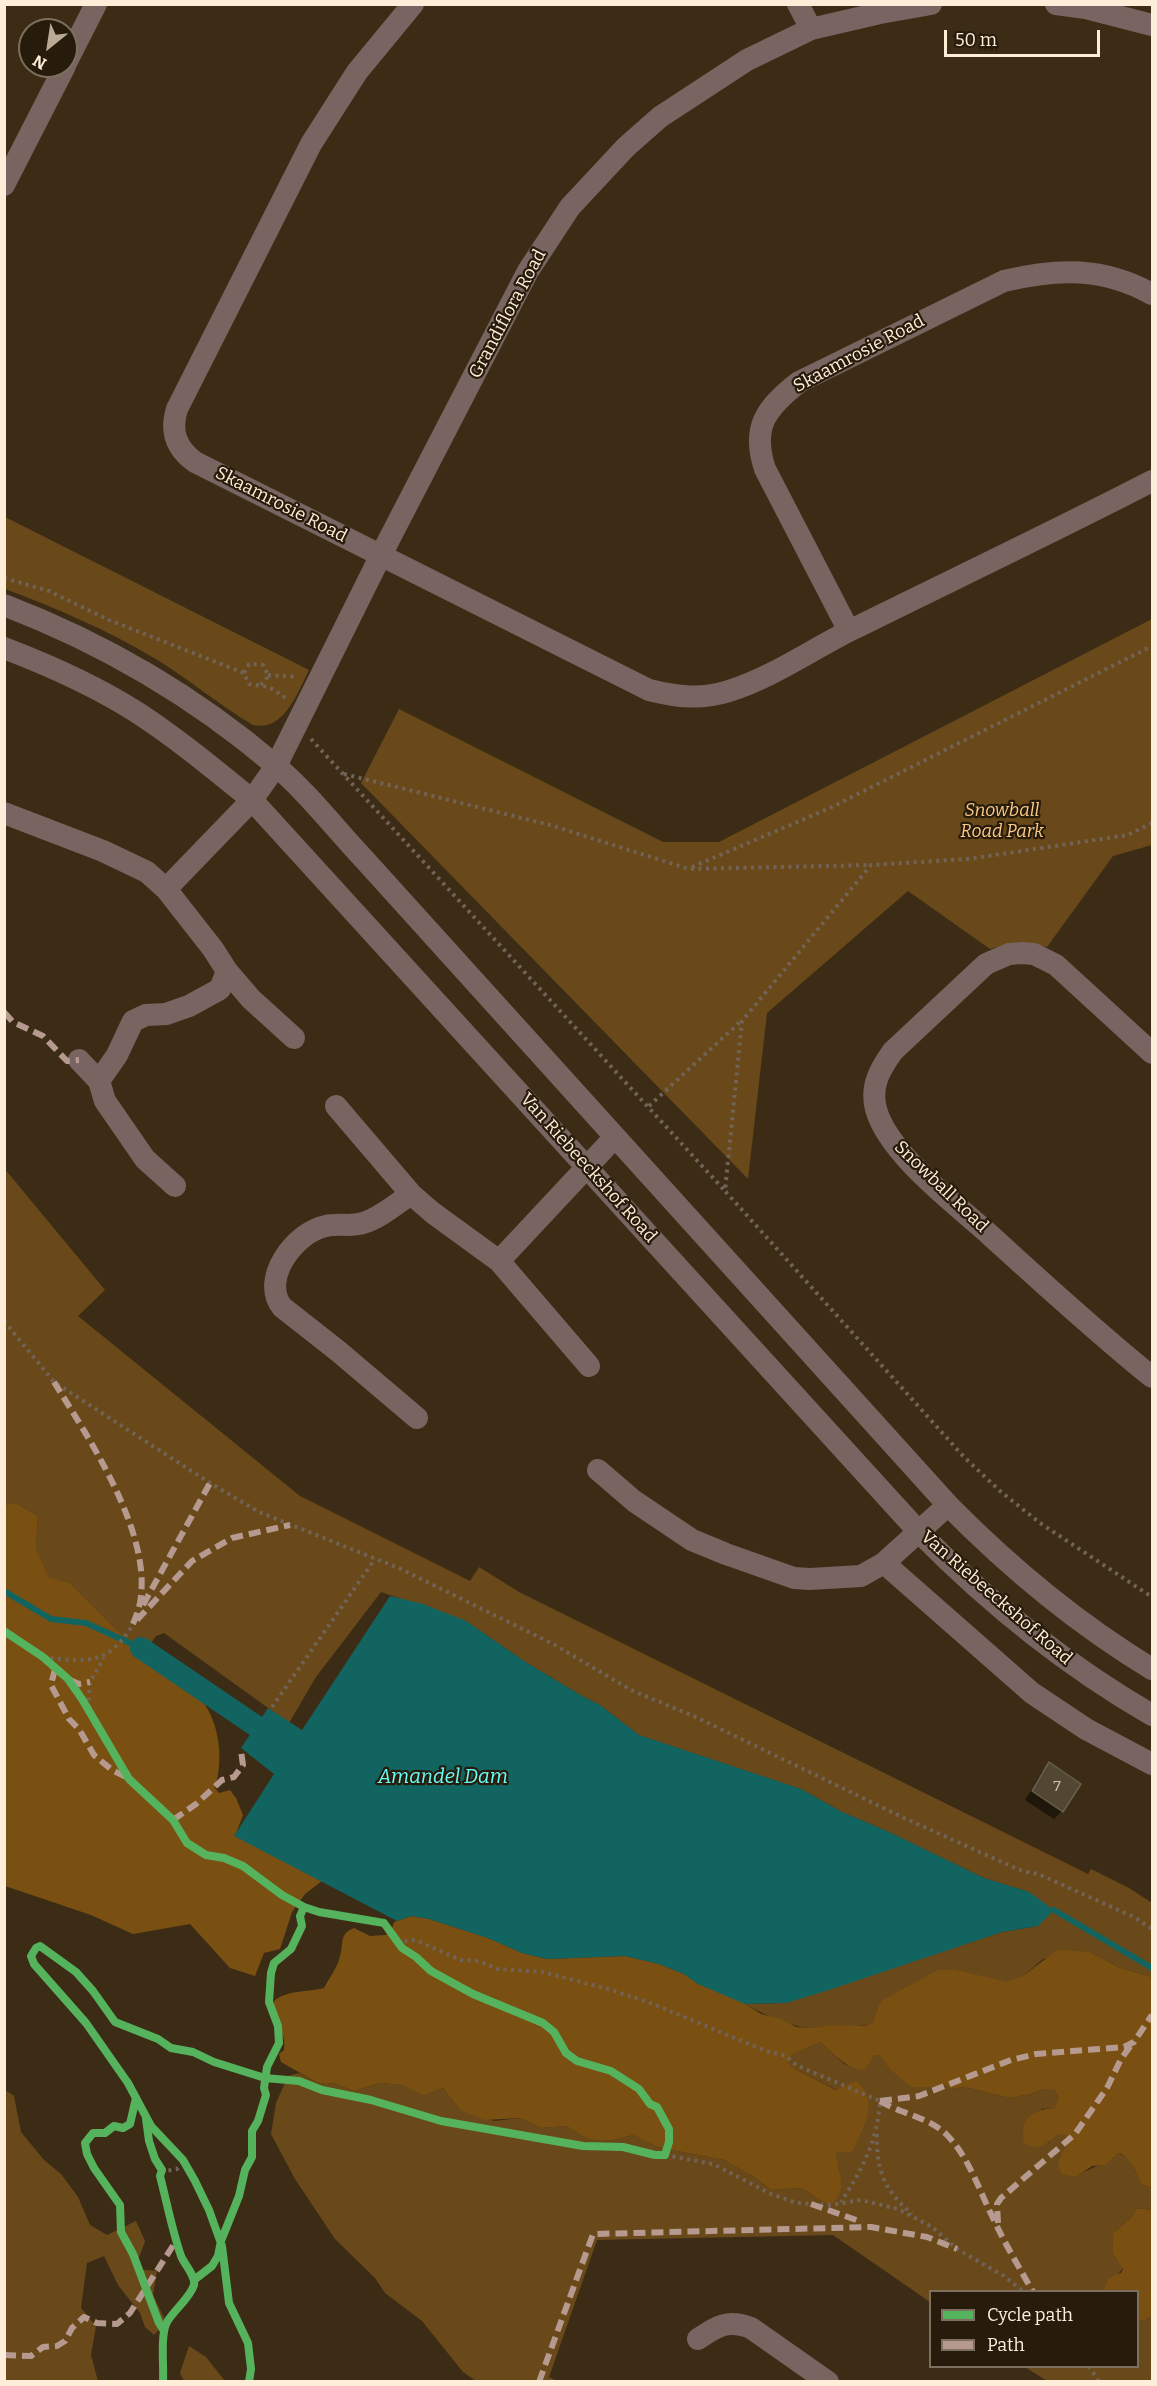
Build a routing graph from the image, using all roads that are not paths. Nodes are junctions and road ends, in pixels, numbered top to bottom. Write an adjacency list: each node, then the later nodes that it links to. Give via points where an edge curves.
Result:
1 (96, 4): 8 (street)
2 (413, 4): 13 (street, Skaamrosie Road, via 357,72 311,144 177,408 173,428 180,447 195,462)
3 (798, 4): 7 (street)
4 (931, 4): 7 (street, Grandiflora Road)
5 (1056, 4): 6 (street)
6 (1152, 25)
7 (811, 29): 13 (street, Grandiflora Road, via 747,60 660,117 570,207 528,271)
8 (78, 39)
9 (58, 78): 10 (street)
10 (4, 185)
11 (1152, 294): 15 (street, Skaamrosie Road, via 1100,274 1065,271 1005,281 800,382 781,396 760,429 759,450 770,479)
12 (1152, 481): 15 (street, Skaamrosie Road)
13 (381, 555): 15 (street, Skaamrosie Road, via 649,690 677,697 700,697 757,680); 17 (street, Grandiflora Road)
14 (4, 605): 17 (street, Van Riebeeckshof Road, via 89,642 143,671)
15 (849, 631)
16 (4, 648): 18 (street, Van Riebeeckshof Road, via 82,681 136,712)
17 (276, 766): 18 (street, Grandiflora Road); 27 (street, Van Riebeeckshof Road)
18 (252, 800): 20 (street, Grandiflora Road); 28 (street, Van Riebeeckshof Road)
19 (6, 815): 20 (street, via 103,851 147,872)
20 (166, 889): 21 (street)
21 (227, 971): 22 (street); 25 (street, via 220,989 189,1006 133,1021)
22 (294, 1038)
23 (1152, 1053): 33 (street, Snowball Road, via 1056,965 1021,952 986,964 893,1051 874,1086 876,1108 884,1128 920,1171)
24 (79, 1060): 25 (street)
25 (99, 1081): 29 (street, via 105,1101 145,1159)
26 (336, 1106): 30 (street)
27 (614, 1138): 28 (street); 36 (street, Van Riebeeckshof Road)
28 (586, 1166): 31 (street); 37 (street, Van Riebeeckshof Road)
29 (175, 1186)
30 (411, 1194): 31 (street); 34 (street, via 362,1224 315,1230 281,1264 273,1289 282,1307)
31 (499, 1261): 32 (street)
32 (589, 1366)
33 (1152, 1377)
34 (417, 1418)
35 (598, 1470): 38 (street, via 634,1501 692,1540 794,1578 861,1576)
36 (948, 1505): 37 (street); 39 (street, Van Riebeeckshof Road, via 1011,1567)
37 (919, 1532): 38 (street); 40 (street, Van Riebeeckshof Road, via 1051,1648)
38 (884, 1563): 41 (street, via 1032,1693 1086,1729)
39 (1152, 1670)
40 (1152, 1715)
41 (1152, 1764)
42 (698, 2338): 43 (street, via 724,2323 741,2324)
43 (828, 2382)

